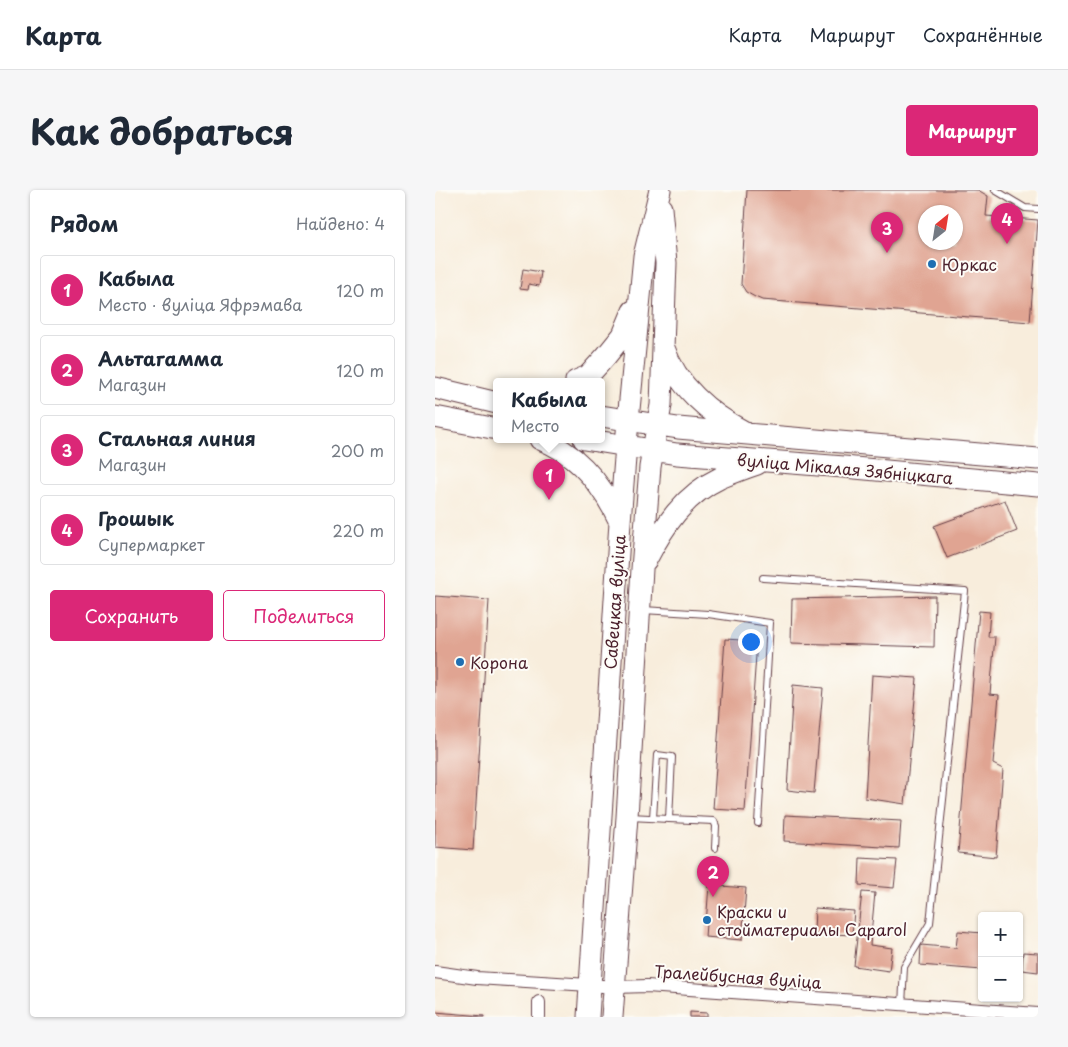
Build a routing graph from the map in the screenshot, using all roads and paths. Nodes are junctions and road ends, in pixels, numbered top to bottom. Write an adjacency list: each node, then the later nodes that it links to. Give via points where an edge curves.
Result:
1 (995, 190): 2 (lane, via 1025,208)
2 (1038, 209)
3 (641, 287): 4 (main road, Савецкая вуліца, via 644,256 660,190 666,263); 5 (main road, via 623,335); 10 (main road, Савецкая вуліца)
4 (663, 345): 11 (main road, Савецкая вуліца); 13 (main road, via 676,371 693,393 718,416)
5 (583, 378)
6 (435, 388): 7 (main road)
7 (493, 402)
8 (435, 417): 12 (main road)
9 (605, 417): 10 (main road, вуліца Мікалая Зябніцкага)
10 (628, 420): 11 (main road, вуліца Мікалая Зябніцкага); 16 (main road, Савецкая вуліца)
11 (657, 425): 13 (main road, вуліца Мікалая Зябніцкага); 17 (main road, Савецкая вуліца)
12 (493, 428)
13 (748, 433): 18 (main road, вуліца Мікалая Зябніцкага)
14 (551, 443): 21 (main road, via 587,470)
15 (605, 443): 16 (main road, вуліца Мікалая Зябніцкага)
16 (625, 446): 17 (main road, вуліца Мікалая Зябніцкага); 21 (main road, Савецкая вуліца)
17 (653, 450): 19 (main road, вуліца Мікалая Зябніцкага); 22 (main road, Савецкая вуліца)
18 (1038, 459)
19 (761, 462): 20 (main road, вуліца Мікалая Зябніцкага); 22 (main road, via 719,479 679,508 661,530)
20 (1038, 485)
21 (620, 522): 31 (main road, Савецкая вуліца)
22 (641, 569): 24 (main road, Савецкая вуліца)
23 (763, 578): 34 (lane, via 965,591 930,923 904,967)
24 (639, 610): 25 (main road, Савецкая вуліца); 28 (lane, via 708,614 771,623)
25 (627, 817): 26 (lane); 32 (main road, Савецкая вуліца)
26 (653, 818): 27 (lane); 27 (lane, via 657,755 672,757)
27 (669, 818): 29 (lane, via 714,821)
28 (757, 823)
29 (715, 848)
30 (435, 972): 31 (street, Тралейбусная вуліца)
31 (589, 986): 32 (street, Тралейбусная вуліца); 37 (main road, Савецкая вуліца)
32 (615, 987): 34 (street, Тралейбусная вуліца, via 647,986); 38 (main road, Савецкая вуліца)
33 (539, 1002): 36 (street)
34 (902, 1005): 35 (street, Тралейбусная вуліца)
35 (1038, 1014)
36 (539, 1017)
37 (587, 1017)
38 (612, 1017)

